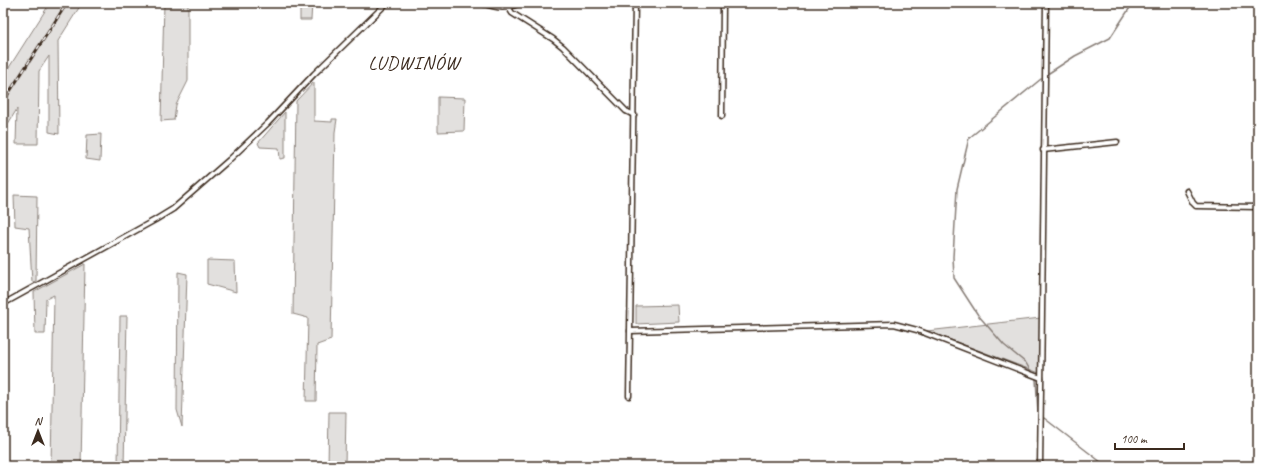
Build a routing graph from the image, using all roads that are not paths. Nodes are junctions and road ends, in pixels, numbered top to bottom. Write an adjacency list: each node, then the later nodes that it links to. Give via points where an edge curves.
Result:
1 (387, 3): 14 (street, via 239,151 171,210)
2 (481, 3): 7 (street)
3 (520, 3): 7 (street)
4 (635, 3): 8 (street)
5 (723, 3): 9 (street)
6 (1046, 3): 11 (street)
7 (509, 8): 8 (street, via 512,13 558,43 626,111)
8 (634, 115): 15 (street)
9 (722, 116)
10 (1117, 142): 11 (street)
11 (1043, 150): 16 (street)
12 (1187, 191): 13 (street, via 1196,206)
13 (1258, 207)
14 (3, 304)
15 (630, 331): 16 (street, via 894,324 917,330); 17 (street)
16 (1041, 378): 18 (street)
17 (629, 396)
18 (1040, 466)

